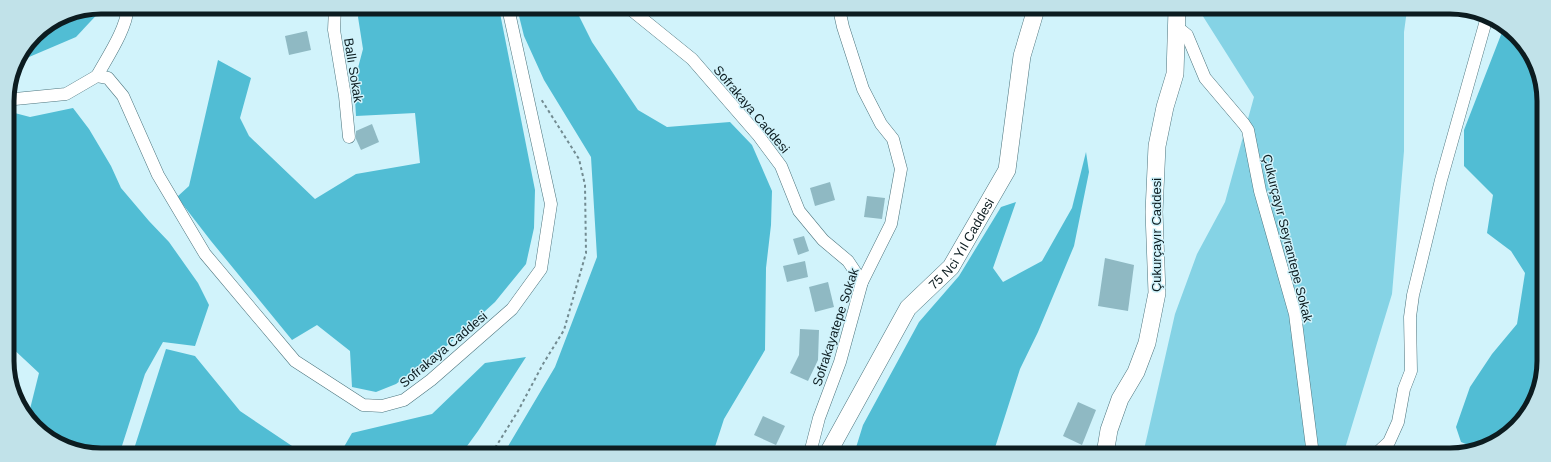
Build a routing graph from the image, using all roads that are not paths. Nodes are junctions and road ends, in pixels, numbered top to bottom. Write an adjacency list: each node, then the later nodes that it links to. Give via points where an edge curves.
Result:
1 (127, 14): 10 (street, via 118,38)
2 (335, 14): 12 (street, Ballı Sokak, via 334,30)
3 (509, 14): 10 (street, Sofrakaya Caddesi, via 551,204 542,268 512,309 431,380 404,400 382,406 363,404 295,361 204,254 158,175 123,96 108,78)
4 (636, 14): 13 (street, Sofrakaya Caddesi, via 692,59 758,135 781,166 799,211 823,240 848,261)
5 (840, 14): 13 (street, Sofrakayatepe Sokak, via 863,89 881,124 893,139 901,169 891,224)
6 (1035, 14): 15 (street, 75 Nci Yıl Caddesi, via 1022,56 1007,170 951,266 908,308)
7 (1177, 14): 9 (street, Çukurçayır Caddesi)
8 (1486, 22): 18 (street, via 1441,180 1413,295 1410,317 1411,371 1404,389 1398,422 1389,442)
9 (1177, 27): 16 (street, Çukurçayır Caddesi, via 1175,74 1157,146 1154,212 1158,293 1147,344 1136,372 1120,399 1109,430); 17 (street, Çukurçayır Seyrantepe Sokak, via 1187,36 1205,78 1248,130 1260,191 1295,314)
10 (97, 76): 11 (street, via 66,94)
11 (14, 98)
12 (349, 137)
13 (862, 282): 14 (street, Sofrakayatepe Sokak, via 840,362 819,418)
14 (811, 448)
15 (831, 448)
16 (1106, 448)
17 (1312, 448)
18 (1383, 448)

